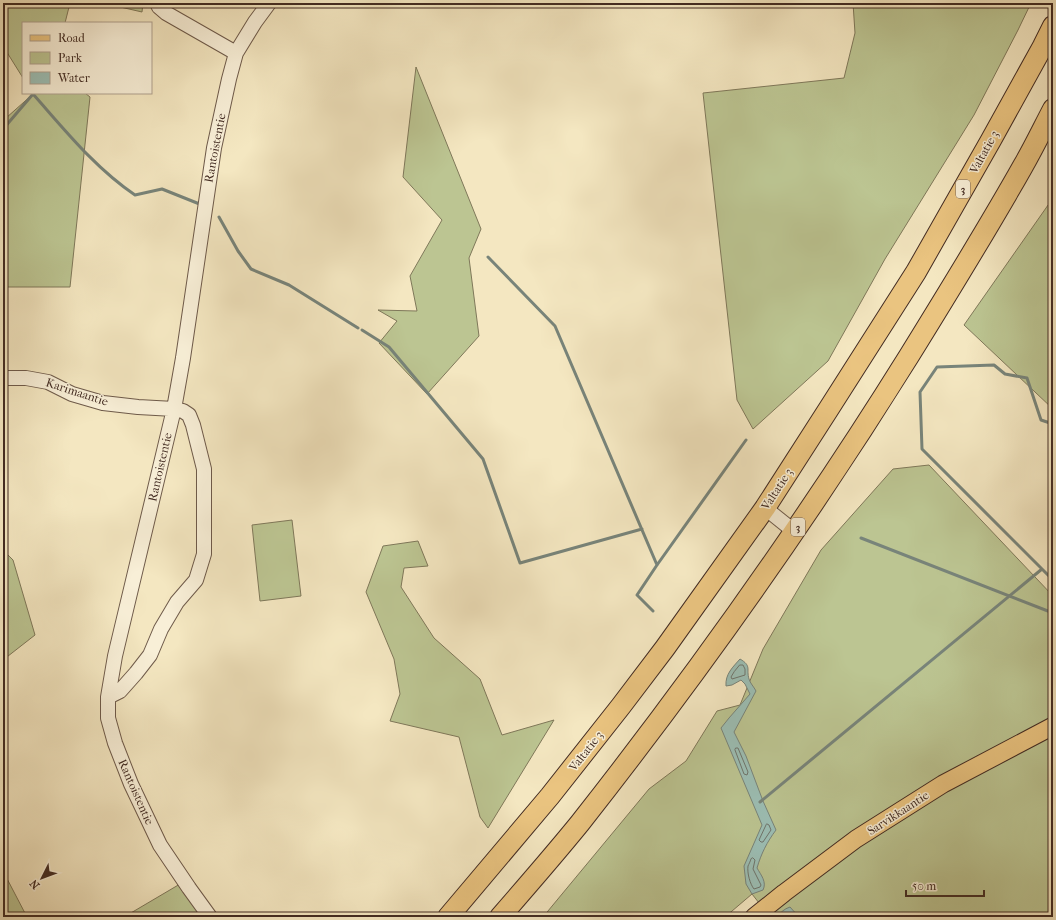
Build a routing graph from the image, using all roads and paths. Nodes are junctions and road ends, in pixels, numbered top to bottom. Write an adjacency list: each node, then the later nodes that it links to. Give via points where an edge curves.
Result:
1 (125, 3): 3 (path, via 149,7)
2 (269, 3): 7 (street, Rantoistentie)
3 (158, 5): 7 (street, via 166,13)
4 (1053, 14): 6 (highway)
5 (1053, 26): 6 (highway, Valtatie 3 / 3)
6 (1043, 46): 11 (highway, Valtatie 3 / 3, via 916,272)
7 (236, 53): 10 (street, Rantoistentie, via 214,148)
8 (1053, 109): 12 (highway, 3, via 1024,164 945,298)
9 (3, 378): 10 (street, Karimaantie, via 26,378 48,382 72,394 103,403)
10 (174, 409): 13 (street, Rantoistentie, via 115,656); 13 (street, via 189,415 204,469 204,554 196,580 177,602 161,629 150,655 120,691)
11 (765, 508): 12 (street); 16 (highway, Valtatie 3 / 3, via 621,706 550,796)
12 (795, 532): 17 (highway, 3, via 694,674 578,825)
13 (108, 697): 15 (street, Rantoistentie, via 108,718 115,743 160,845)
14 (1053, 726): 18 (main road, Sarvikkaantie, via 936,788 856,839)
15 (210, 917)
16 (448, 917)
17 (500, 917)
18 (754, 917)

